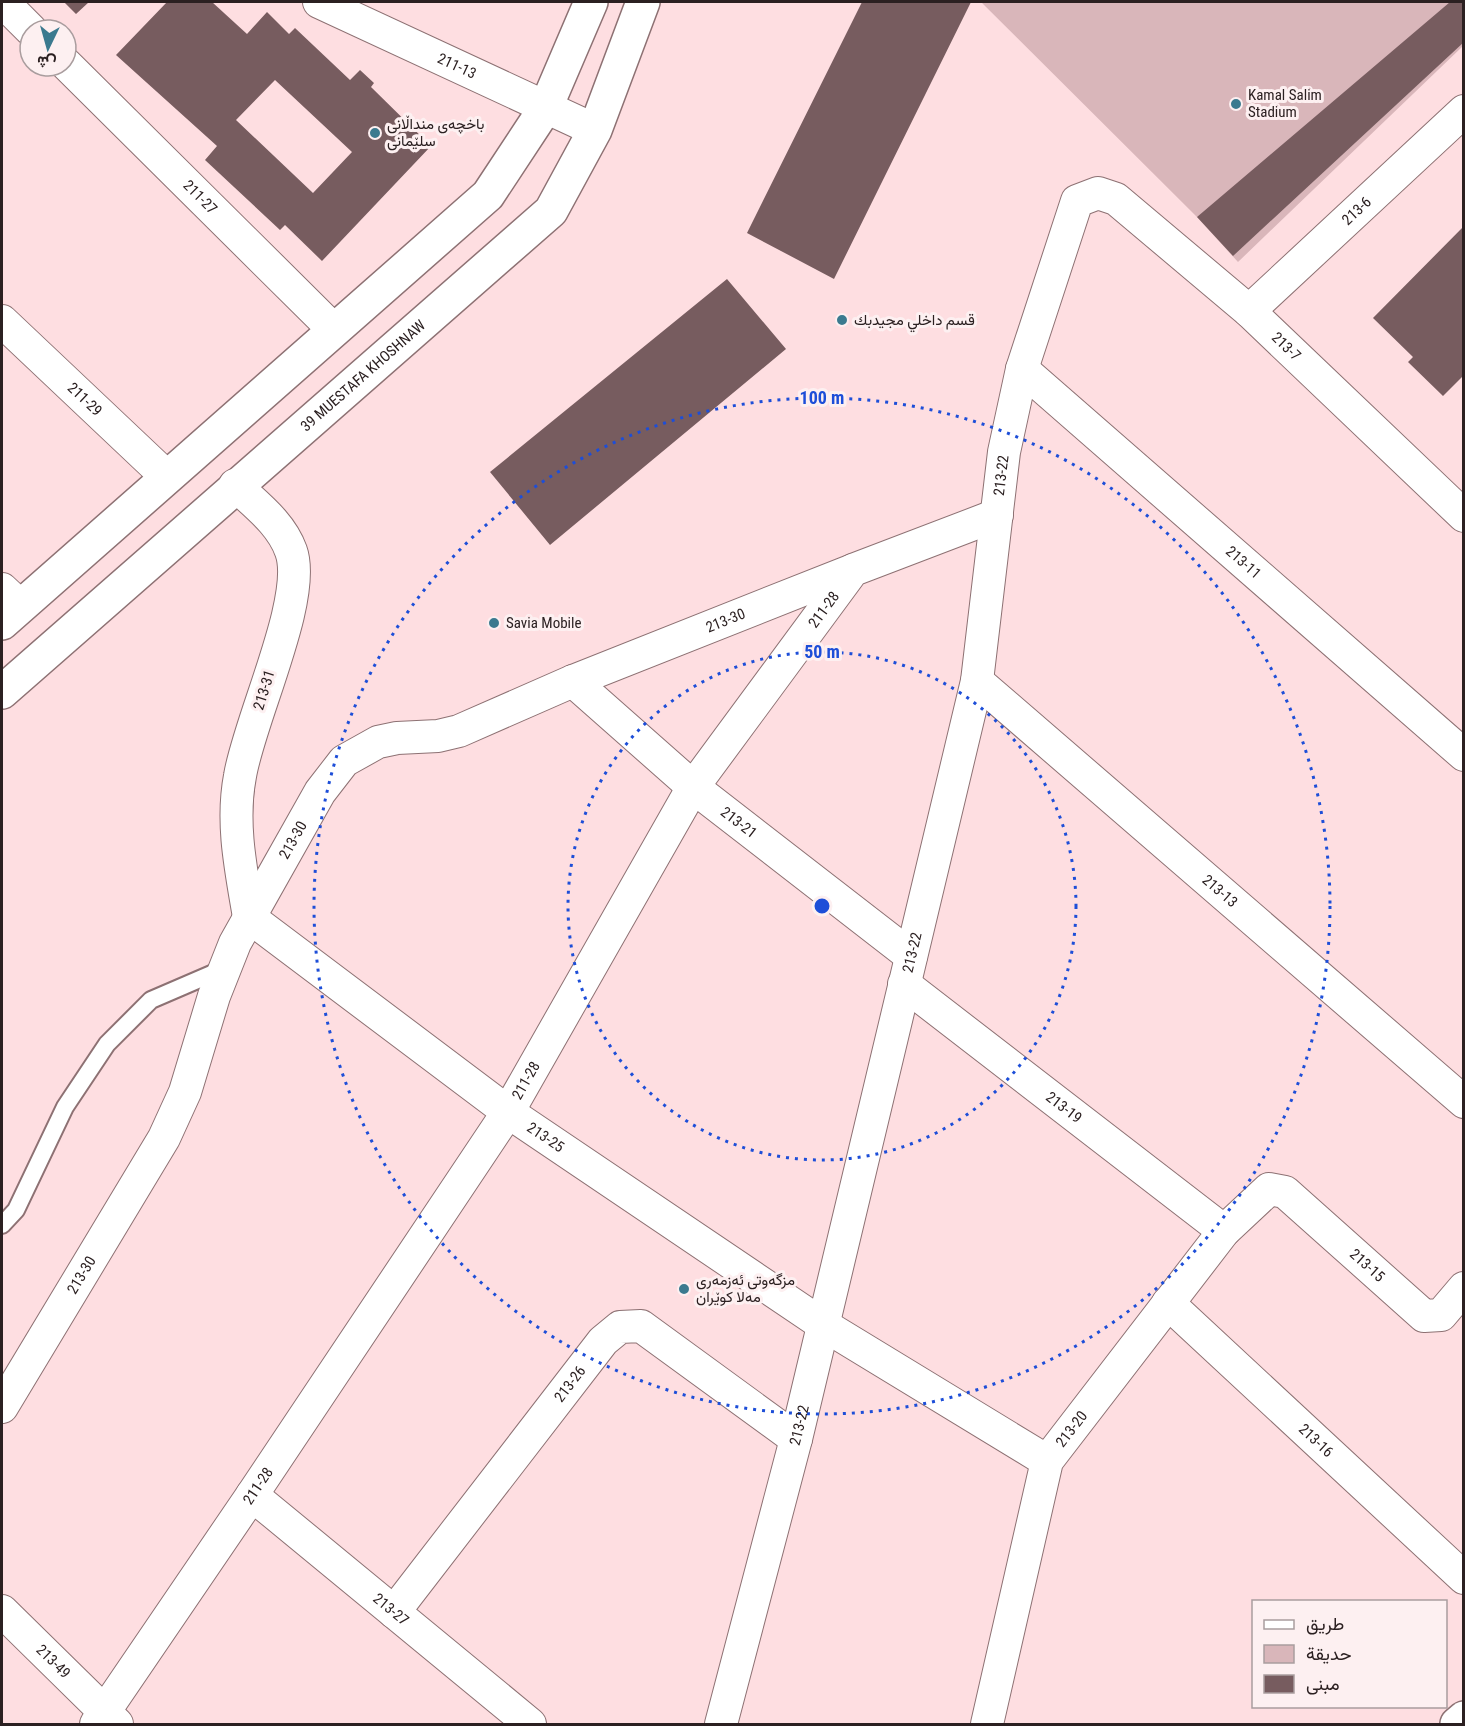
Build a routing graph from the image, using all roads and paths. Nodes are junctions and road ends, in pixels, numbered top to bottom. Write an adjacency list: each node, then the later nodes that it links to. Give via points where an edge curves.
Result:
1 (3, 2): 6 (street)
2 (319, 2): 5 (street, 211-13)
3 (591, 2): 8 (main road)
4 (643, 2): 10 (main road, 39 MUESTAFA KHOSHNAW)
5 (358, 10): 8 (street, 211-13)
6 (20, 18)
7 (78, 76): 14 (street, 211-27)
8 (546, 107): 10 (street, 211-13); 14 (main road, via 488,195)
9 (1464, 111): 12 (street, 213-6)
10 (595, 130): 17 (main road, 39 MUESTAFA KHOSHNAW, via 551,211)
11 (1098, 193): 12 (street, 213-7, via 1116,200); 15 (street, 213-22, via 1077,201)
12 (1249, 311): 19 (street, 213-7)
13 (2, 321): 16 (street, 211-29)
14 (334, 330): 16 (main road)
15 (1022, 369): 18 (street, 213-22, via 1004,452); 25 (street, 213-11)
16 (167, 477): 21 (main road)
17 (235, 485): 24 (main road, 39 MUESTAFA KHOSHNAW); 27 (street, 213-31, via 274,522 291,552 295,568 291,602 240,776 237,831)
18 (997, 515): 20 (street); 23 (street, 213-22)
19 (1464, 516)
20 (853, 570): 22 (street, 213-30); 26 (street, 211-28)
21 (8, 606)
22 (573, 681): 26 (street, 213-21); 27 (street, 213-30, via 459,731 378,742 344,761 320,792)
23 (977, 681): 29 (street, 213-22); 30 (street, 213-13)
24 (2, 692)
25 (1464, 755)
26 (693, 788): 29 (street, 213-21); 31 (street, 211-28)
27 (249, 917): 28 (street, 213-30); 31 (street, 213-25)
28 (224, 969): 33 (lane, via 151,1000 107,1044 65,1107 16,1210); 38 (street, 213-30, via 175,1115)
29 (907, 970): 34 (street, 213-19); 37 (street, 213-22)
30 (1464, 1102)
31 (508, 1112): 37 (street, 213-25); 41 (street, 211-28)
32 (1269, 1189): 34 (street, 213-20); 35 (street, 213-15, via 1285,1192 1424,1316 1441,1316)
33 (2, 1225)
34 (1224, 1231): 36 (street, 213-20)
35 (1464, 1288)
36 (1168, 1303): 40 (street, 213-20); 42 (street, 213-16)
37 (822, 1324): 39 (street, 213-22); 40 (street, 213-25)
38 (2, 1407)
39 (796, 1439): 44 (street, 213-26, via 641,1326 620,1327 603,1341); 48 (street, 213-22)
40 (1047, 1461): 49 (street, 213-20)
41 (252, 1495): 44 (street, 213-27); 46 (street, 211-28)
42 (1464, 1578)
43 (2, 1611): 46 (street, 213-49)
44 (394, 1612): 47 (street, 213-27)
45 (1464, 1718): 50 (main road)
46 (106, 1721)
47 (530, 1725)
48 (721, 1725)
49 (987, 1725)
50 (1457, 1725)

